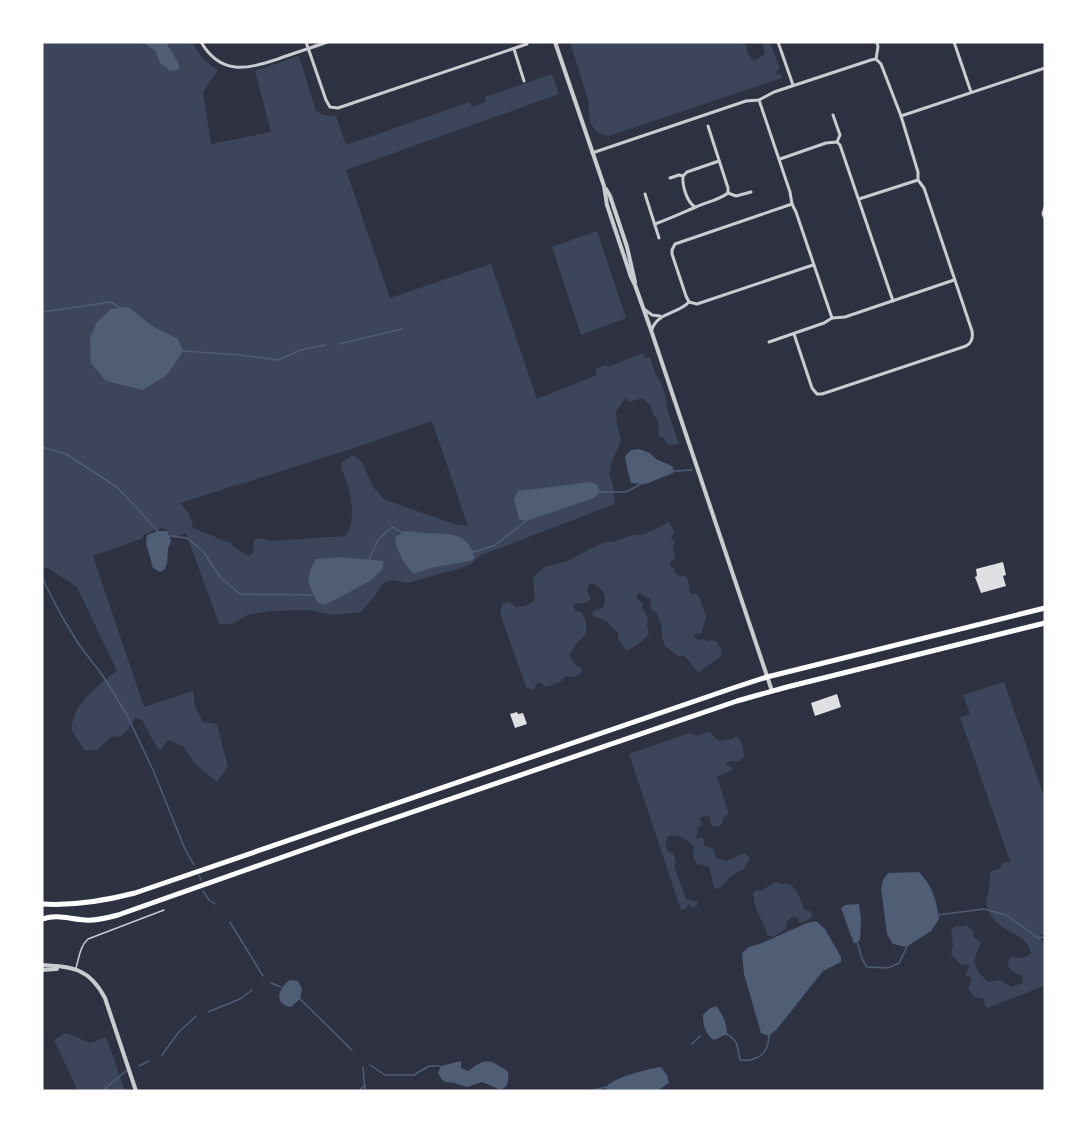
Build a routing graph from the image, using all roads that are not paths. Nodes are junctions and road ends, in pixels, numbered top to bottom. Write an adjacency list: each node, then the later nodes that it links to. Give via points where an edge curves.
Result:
1 (201, 42): 9 (street, via 217,60 241,68)
2 (306, 42): 9 (street)
3 (327, 42): 9 (street)
4 (555, 42): 21 (street)
5 (778, 42): 14 (street)
6 (877, 42): 11 (street)
7 (954, 42): 15 (street)
8 (526, 44): 10 (street)
9 (308, 49): 10 (street, via 326,100 338,108)
10 (514, 49): 13 (street)
11 (876, 59): 14 (street); 18 (street, via 885,70)
12 (1045, 68): 15 (street)
13 (524, 81)
14 (793, 85): 16 (street)
15 (970, 92): 18 (street)
16 (759, 100): 21 (street); 22 (street)
17 (833, 115): 20 (street, via 840,135)
18 (901, 116): 26 (street)
19 (708, 126): 23 (street)
20 (837, 142): 22 (street); 30 (street)
21 (592, 153): 41 (street, via 627,247)
22 (780, 159): 31 (street)
23 (719, 161): 24 (street); 28 (street)
24 (683, 176): 25 (street); 32 (street, via 690,203)
25 (670, 178)
26 (918, 180): 30 (street); 38 (street)
27 (751, 192): 28 (street, via 736,196)
28 (728, 193): 32 (street)
29 (645, 194): 35 (street)
30 (859, 199): 39 (street)
31 (792, 204): 37 (street); 40 (street, via 675,244 672,254)
32 (695, 207): 35 (street)
33 (1045, 207): 34 (street)
34 (1045, 218)
35 (655, 224): 36 (street)
36 (659, 238)
37 (814, 265): 40 (street, via 697,304); 43 (street)
38 (954, 280): 39 (street); 45 (street, via 973,336 966,346 817,394)
39 (893, 301): 43 (street)
40 (689, 302): 42 (street, via 682,309)
41 (643, 308): 42 (street); 44 (street)
42 (661, 316): 44 (street)
43 (832, 318): 45 (street)
44 (651, 330): 49 (street)
45 (794, 334): 46 (street)
46 (769, 342)
47 (1045, 608): 49 (highway)
48 (1045, 623): 50 (highway)
49 (767, 677): 50 (street); 51 (highway, via 135,893 94,902)
50 (772, 692): 53 (highway, via 118,915 95,920 54,916)
51 (42, 904)
52 (164, 910): 55 (lane, via 88,939)
53 (42, 919)
54 (42, 968): 55 (street)
55 (76, 969): 56 (street, via 93,980 105,998)
56 (136, 1091)

